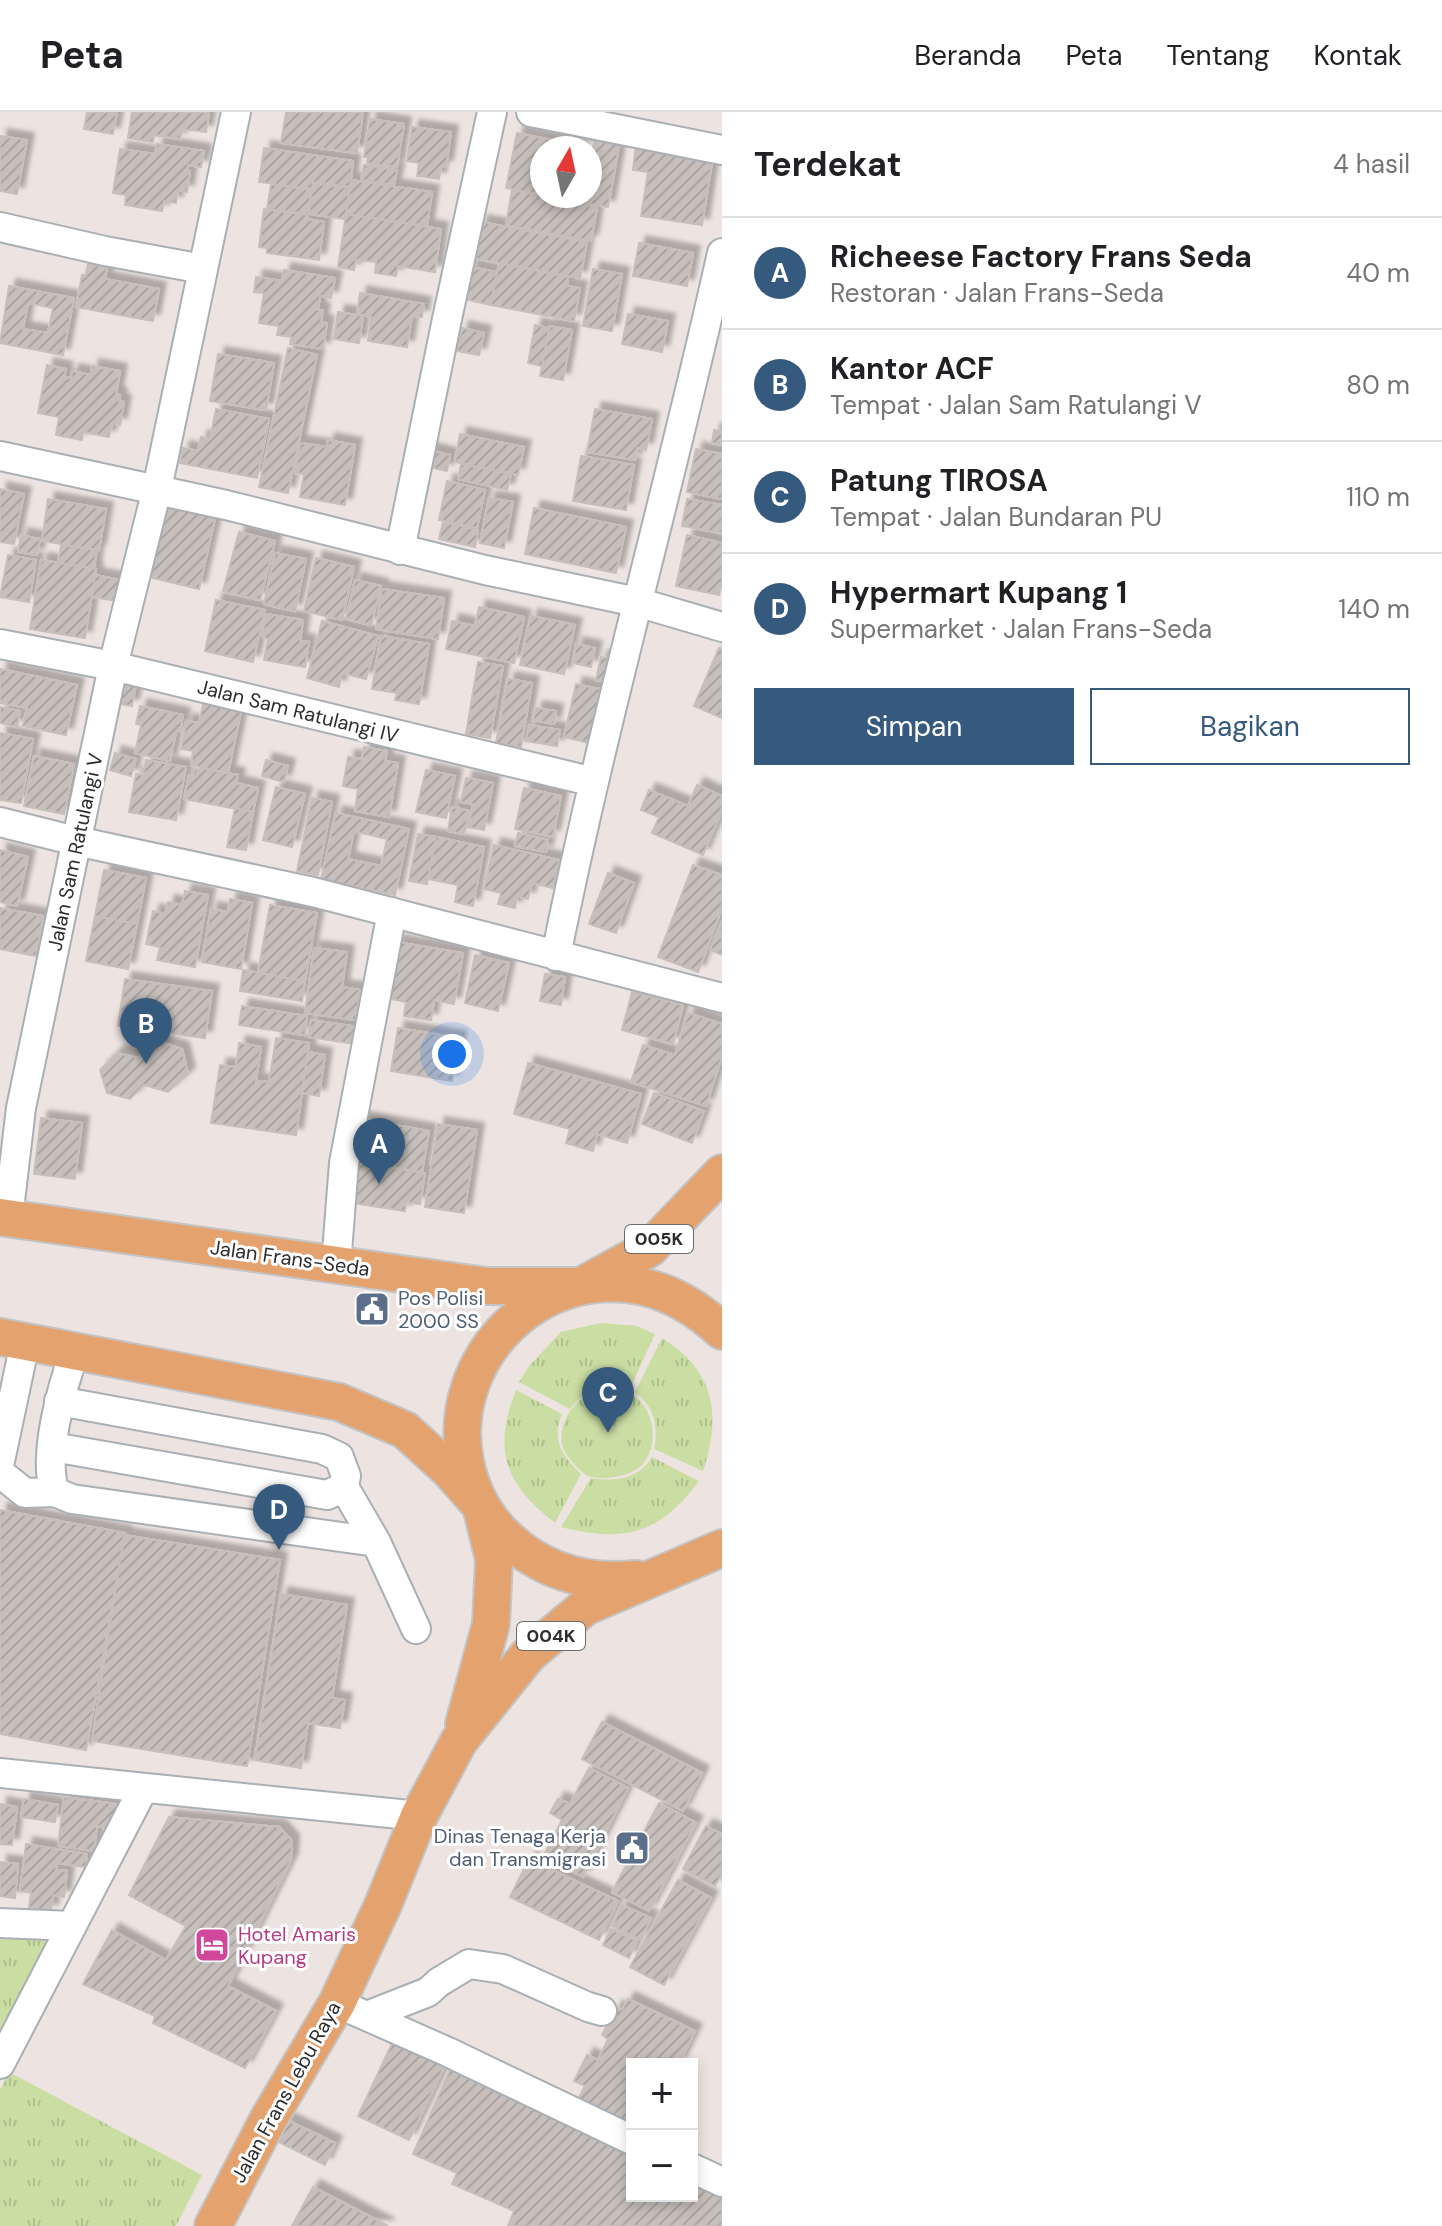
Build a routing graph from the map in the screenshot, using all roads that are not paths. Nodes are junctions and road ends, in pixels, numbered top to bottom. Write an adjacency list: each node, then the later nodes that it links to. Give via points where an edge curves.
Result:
1 (236, 112): 7 (street, Jalan Sam Ratulangi V)
2 (492, 112): 10 (street)
3 (531, 112): 4 (street)
4 (722, 150)
5 (0, 227): 7 (street)
6 (722, 253): 11 (street)
7 (203, 269): 9 (street, Jalan Sam Ratulangi V)
8 (0, 456): 9 (street)
9 (157, 489): 10 (street); 14 (street, Jalan Sam Ratulangi V)
10 (400, 550): 11 (street)
11 (637, 602): 12 (street); 15 (street)
12 (722, 627)
13 (0, 644): 14 (street, Jalan Sam Ratulangi IV)
14 (113, 666): 15 (street, Jalan Sam Ratulangi IV); 17 (street, Jalan Sam Ratulangi V)
15 (594, 782): 19 (street)
16 (0, 822): 17 (street)
17 (76, 841): 18 (street); 22 (street, Jalan Sam Ratulangi V)
18 (392, 912): 19 (street); 23 (street, via 344,1163)
19 (556, 956): 20 (street)
20 (722, 998)
21 (722, 1173): 24 (main road, 005K, via 650,1248)
22 (4, 1218): 23 (main road, Jalan Frans-Seda)
23 (336, 1265): 24 (main road, Jalan Frans-Seda, via 486,1286)
24 (581, 1286): 25 (main road, via 644,1286 674,1296); 34 (main road, via 551,1295 501,1331 469,1385 462,1447)
25 (722, 1331)
26 (13, 1340): 27 (main road); 30 (street)
27 (75, 1352): 28 (street); 34 (main road, via 339,1402 405,1430)
28 (59, 1401): 29 (street); 32 (street, via 322,1449 339,1457)
29 (53, 1447): 32 (street, via 327,1495); 33 (street)
30 (0, 1461)
31 (0, 1473): 33 (street, via 25,1493)
32 (344, 1487): 36 (street)
33 (55, 1492): 36 (street, via 72,1499)
34 (481, 1506): 38 (main road, via 523,1552 565,1573 611,1582); 40 (main road, Jalan Frans Lebu Raya / 004K, via 494,1559 491,1624)
35 (722, 1534): 38 (main road)
36 (376, 1542): 39 (street)
37 (722, 1548): 38 (main road)
38 (672, 1569): 40 (main road, Jalan Frans Lebu Raya / 004K, via 585,1607 528,1655)
39 (416, 1629)
40 (459, 1741): 43 (main road, Jalan Frans Lebu Raya / 004K)
41 (0, 1773): 42 (street)
42 (143, 1789): 43 (street); 45 (street)
43 (419, 1816): 46 (main road, Jalan Frans Lebu Raya / 004K, via 383,1905)
44 (0, 1923): 45 (street)
45 (72, 1926): 48 (street)
46 (352, 2009): 47 (street, via 428,1992 469,1964 503,1969); 49 (street); 52 (main road, Jalan Frans Lebu Raya / 004K, via 269,2118)
47 (602, 2011)
48 (0, 2064)
49 (626, 2137)
50 (698, 2171): 51 (street)
51 (722, 2182)
52 (213, 2226)

